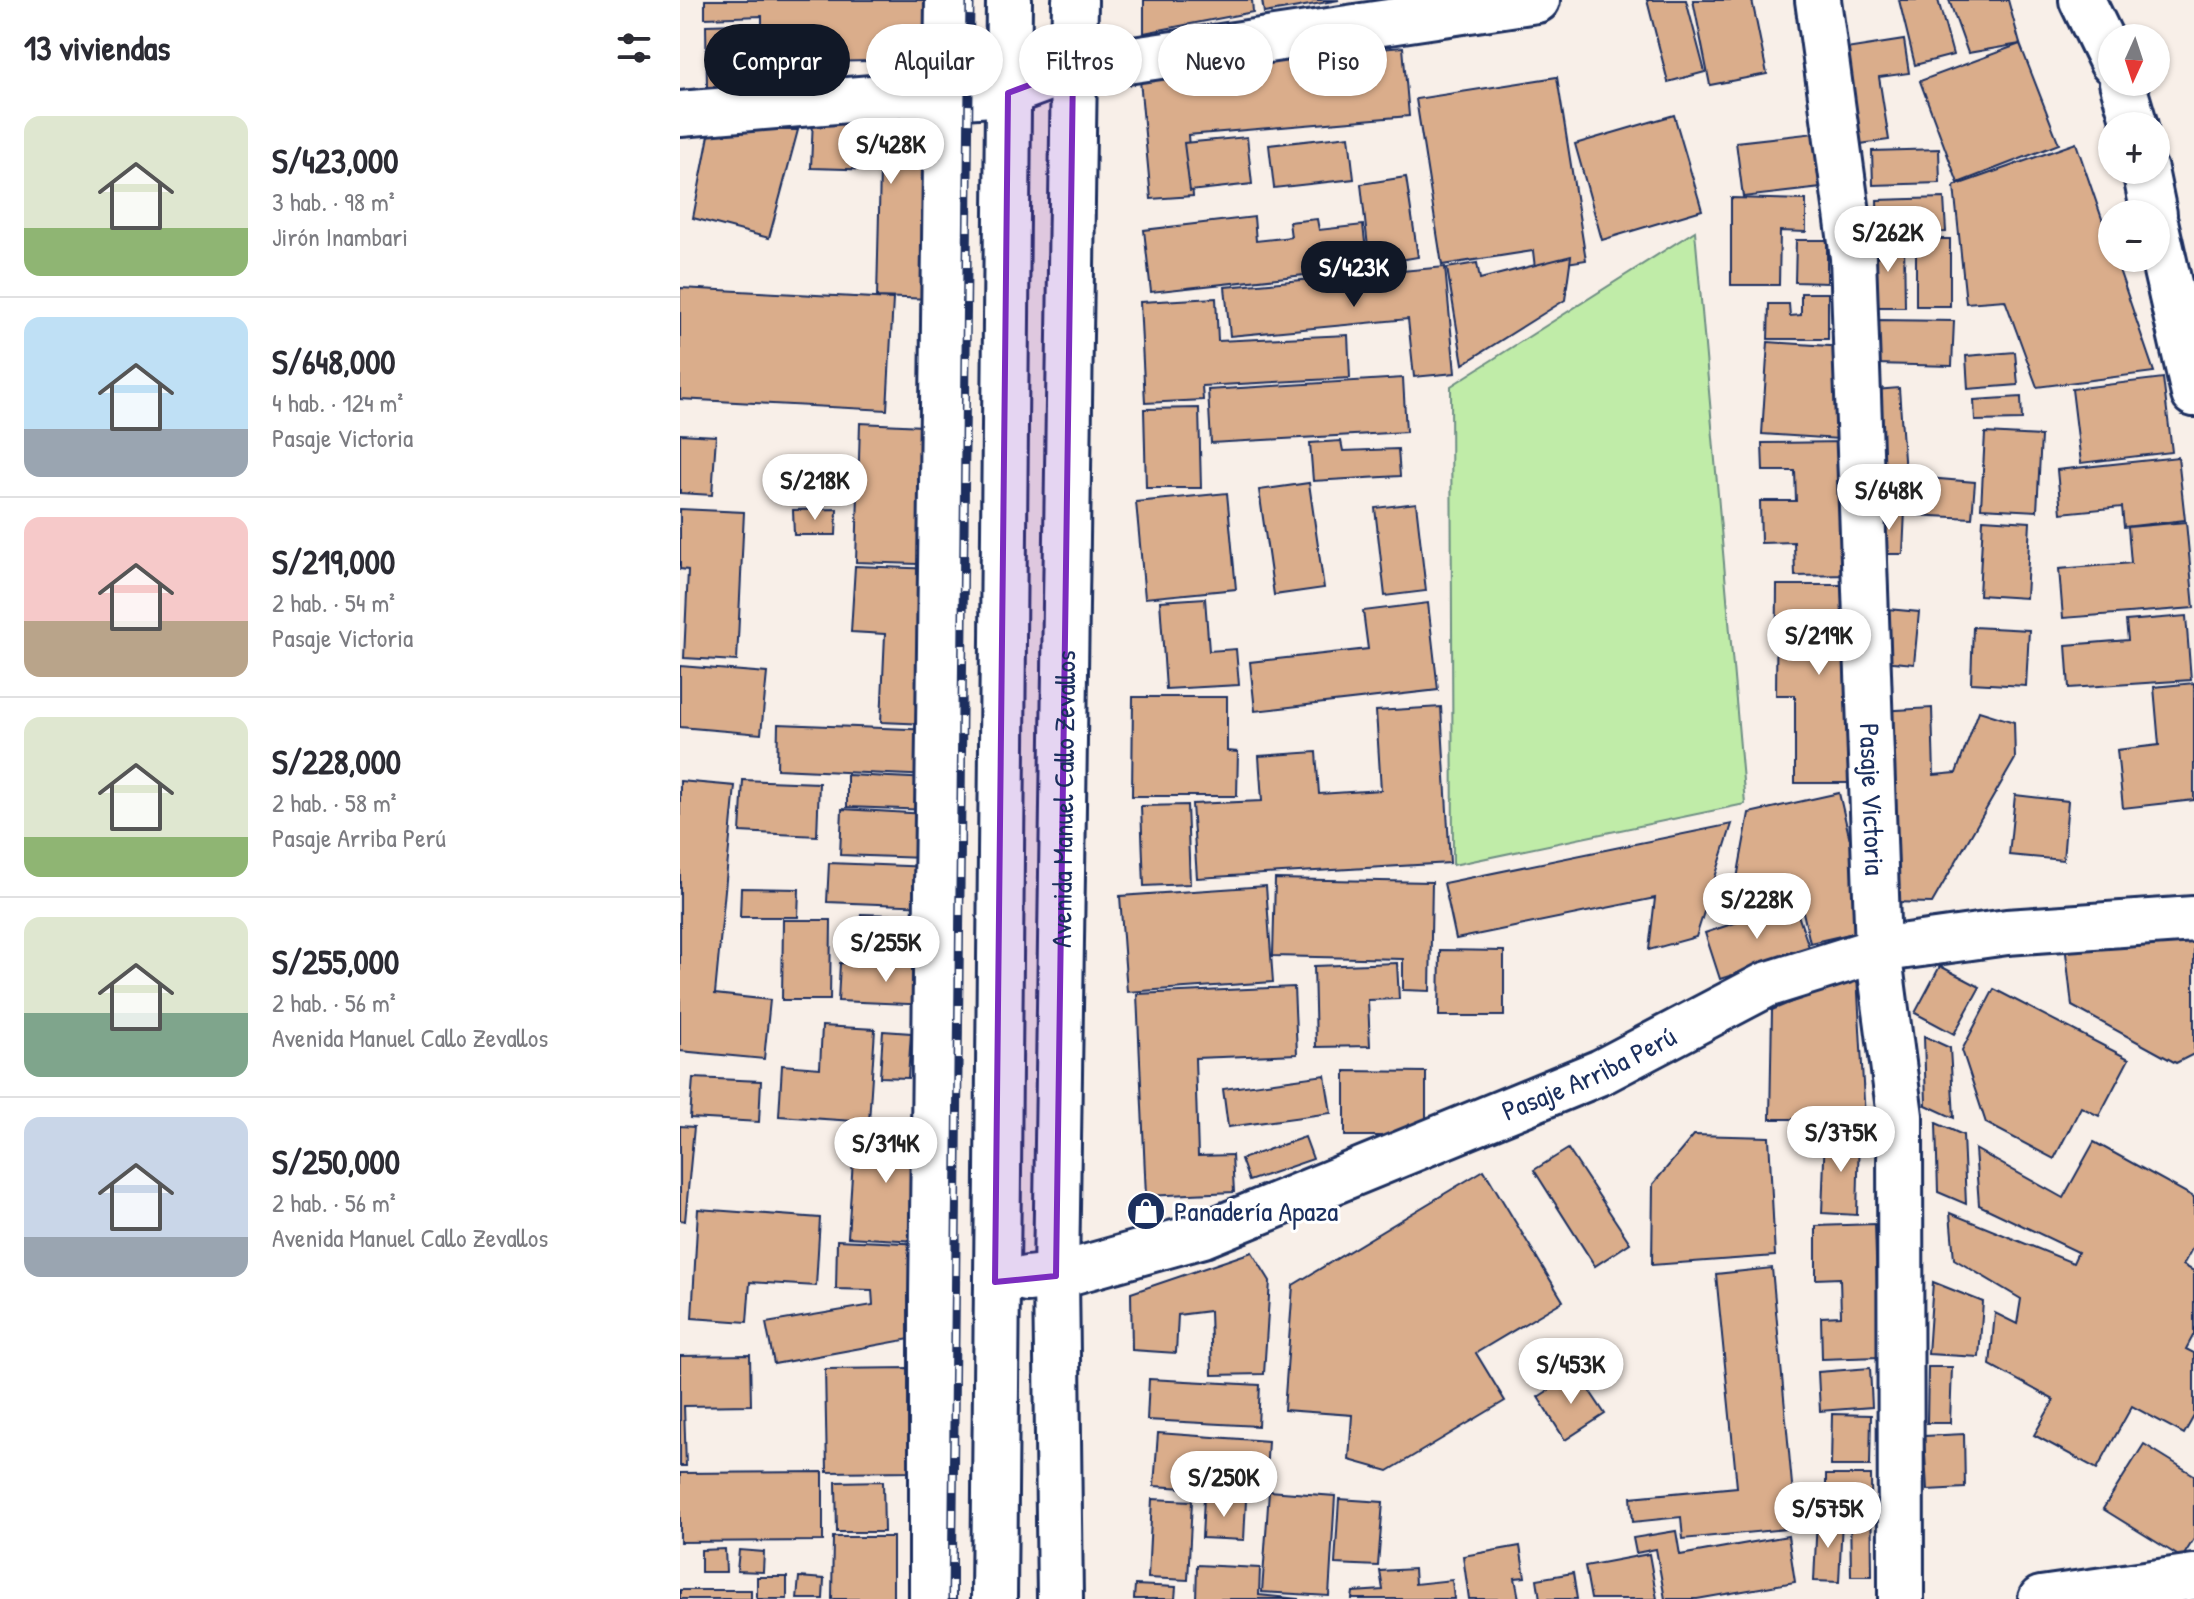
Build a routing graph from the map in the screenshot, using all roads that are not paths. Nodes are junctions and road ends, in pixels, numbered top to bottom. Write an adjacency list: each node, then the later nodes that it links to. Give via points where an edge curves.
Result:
1 (948, 0): 13 (street)
2 (1009, 0): 11 (street)
3 (1075, 0): 7 (street, Avenida Manuel Callo Zevallos)
4 (1537, 0): 9 (street)
5 (1818, 0): 19 (street, Pasaje Victoria, via 1853,257)
6 (2082, 0): 8 (street)
7 (1074, 24)
8 (2098, 33)
9 (1142, 59)
10 (1019, 89): 11 (street)
11 (1008, 93): 13 (street); 21 (street)
12 (1073, 96): 20 (street, Avenida Manuel Callo Zevallos)
13 (947, 97): 14 (street, via 908,95); 24 (street)
14 (680, 114)
15 (2170, 272): 16 (street)
16 (2184, 319): 17 (street)
17 (2194, 394)
18 (2194, 919): 19 (street, Pasaje Arriba Perú, via 2007,932)
19 (1878, 950): 20 (street, Pasaje Arriba Perú, via 1766,985 1601,1072 1203,1235); 27 (street, Pasaje Victoria, via 1900,1116)
20 (1056, 1276): 21 (street, Pasaje Arriba Perú); 26 (street, Avenida Manuel Callo Zevallos)
21 (995, 1282): 25 (street)
22 (2194, 1577): 23 (street)
23 (2060, 1598)
24 (932, 1599)
25 (994, 1599)
26 (1060, 1599)
27 (1901, 1599)

